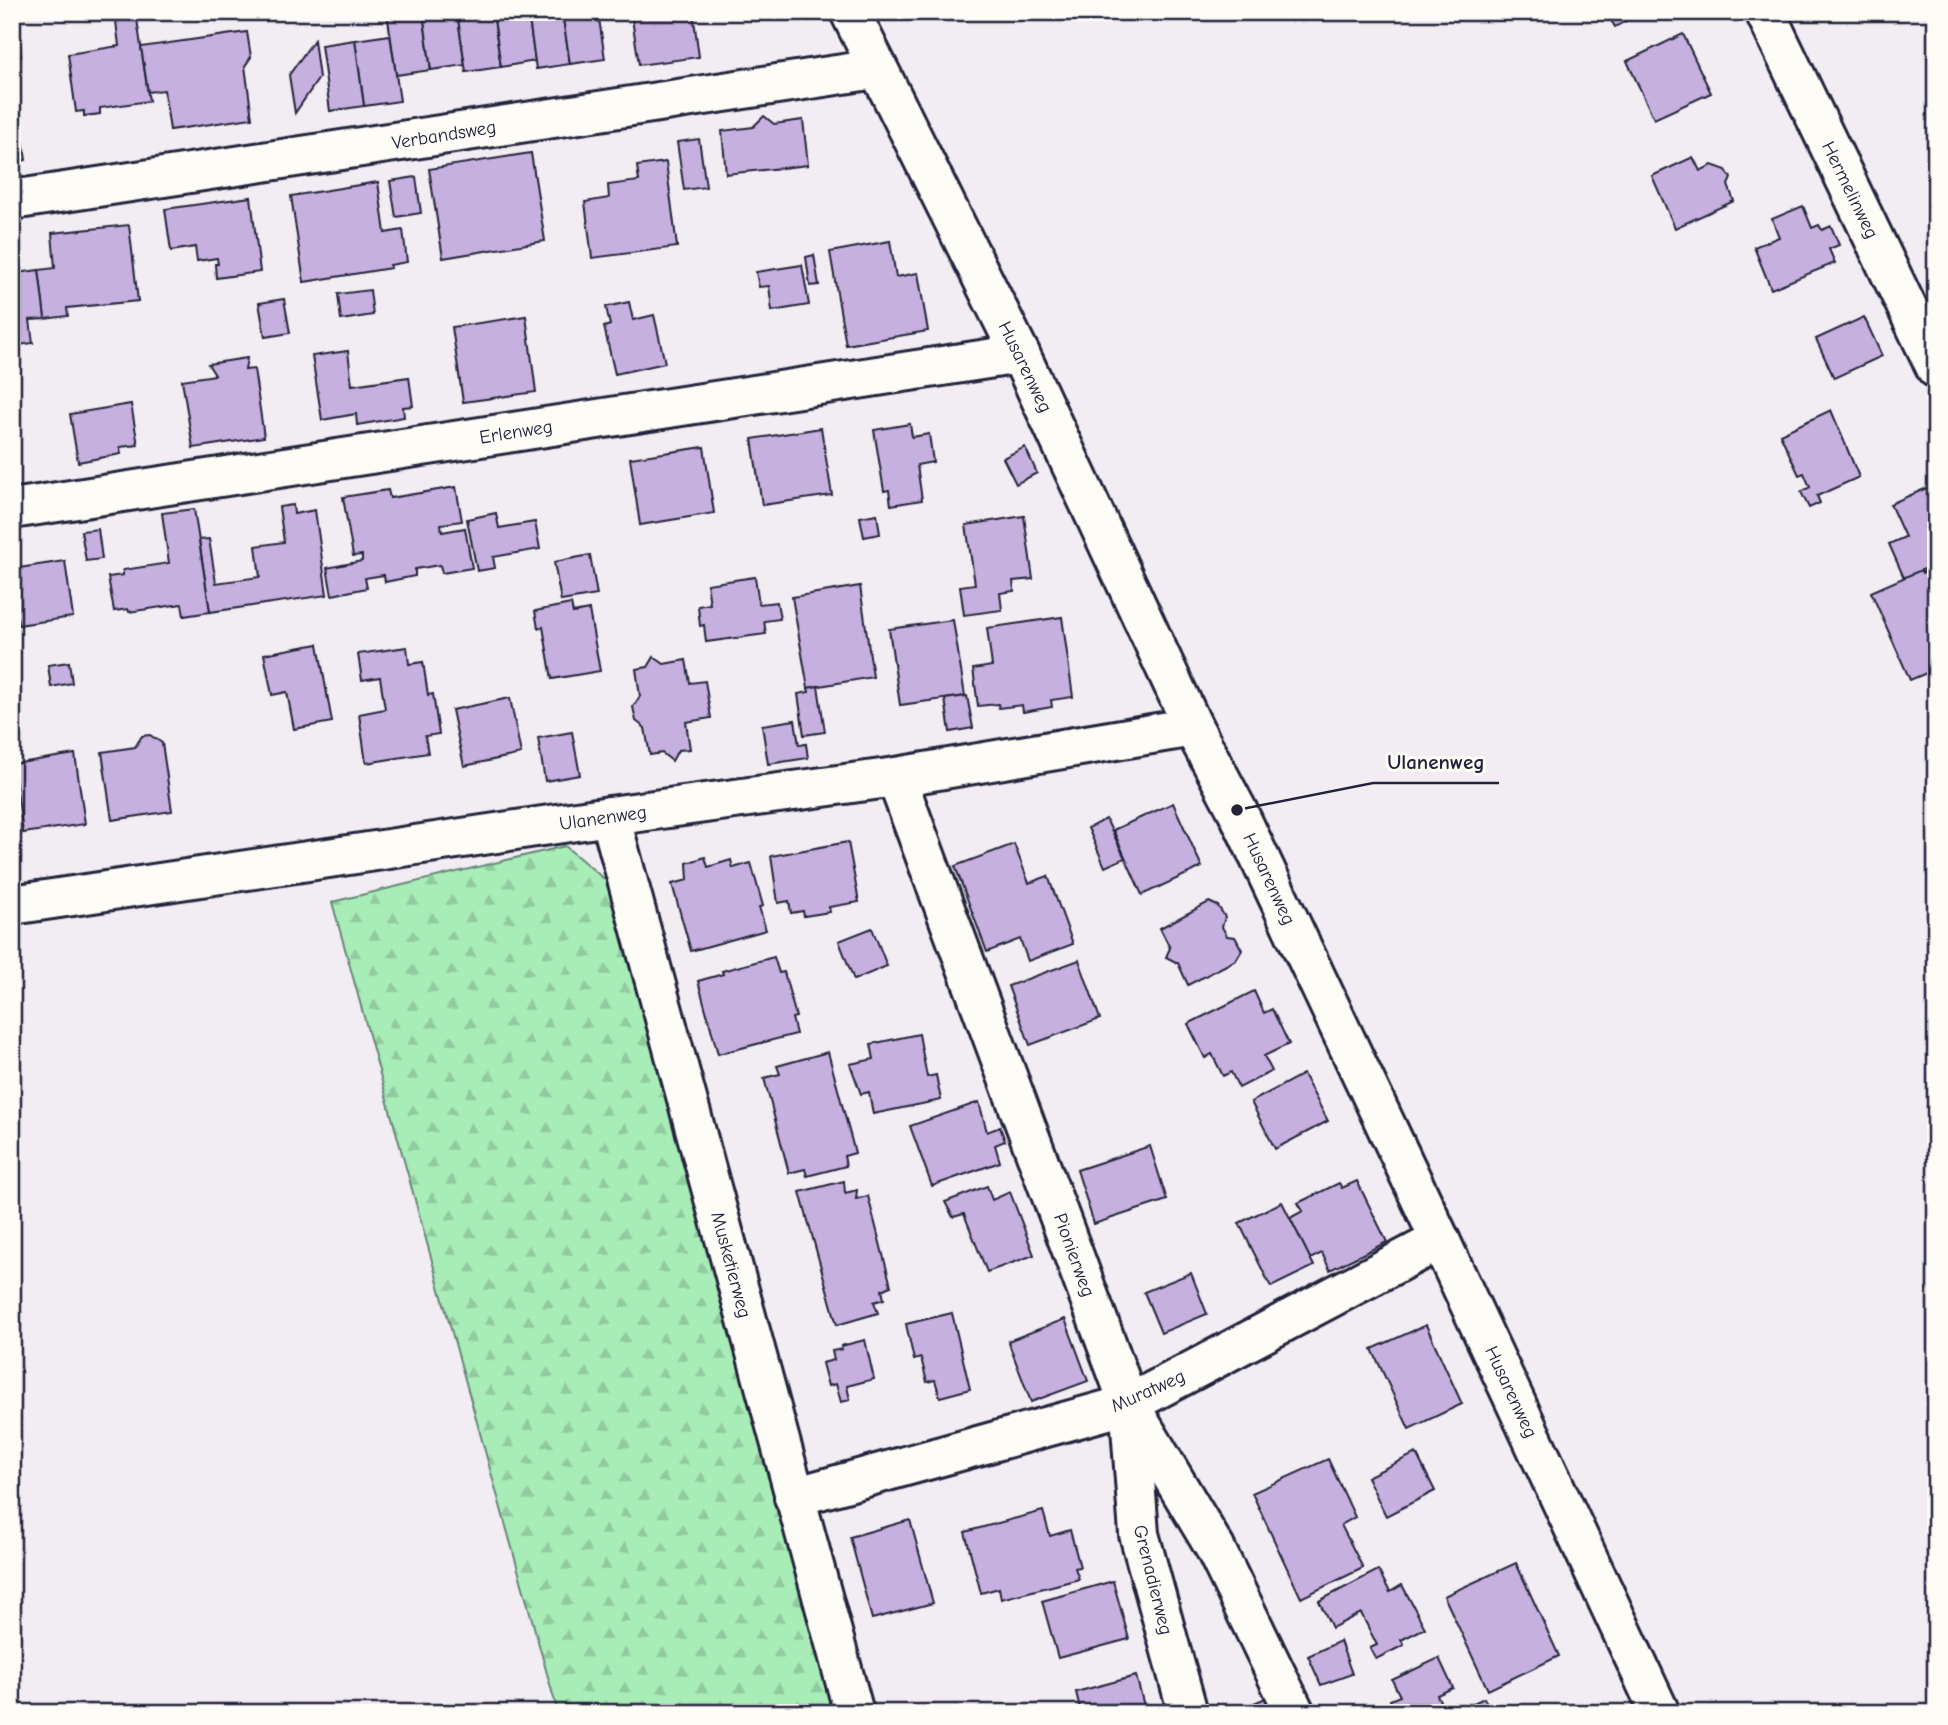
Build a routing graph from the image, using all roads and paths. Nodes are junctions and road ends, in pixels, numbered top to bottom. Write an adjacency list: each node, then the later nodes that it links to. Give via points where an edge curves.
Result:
1 (850, 12): 3 (street, Husarenweg)
2 (1765, 12): 6 (street, Hermelinweg)
3 (876, 69): 4 (street, Verbandsweg); 5 (street, Husarenweg)
4 (12, 201)
5 (1020, 354): 7 (street, Erlenweg); 8 (street, Husarenweg)
6 (1936, 368)
7 (12, 509)
8 (1193, 727): 9 (street, Ulanenweg); 12 (street, Husarenweg, via 1237,810)
9 (897, 777): 10 (street, Ulanenweg); 13 (street, Pionierweg)
10 (610, 816): 11 (street, Ulanenweg); 14 (street, Musketierweg)
11 (12, 905)
12 (1440, 1240): 13 (street, Muratweg); 18 (street, Husarenweg)
13 (1129, 1404): 14 (street, Muratweg); 16 (street, Grenadierweg, via 1139,1534); 17 (street, Pionierweg, via 1215,1548)
14 (794, 1497): 15 (street, Musketierweg)
15 (854, 1713)
16 (1188, 1713)
17 (1294, 1713)
18 (1660, 1713)

